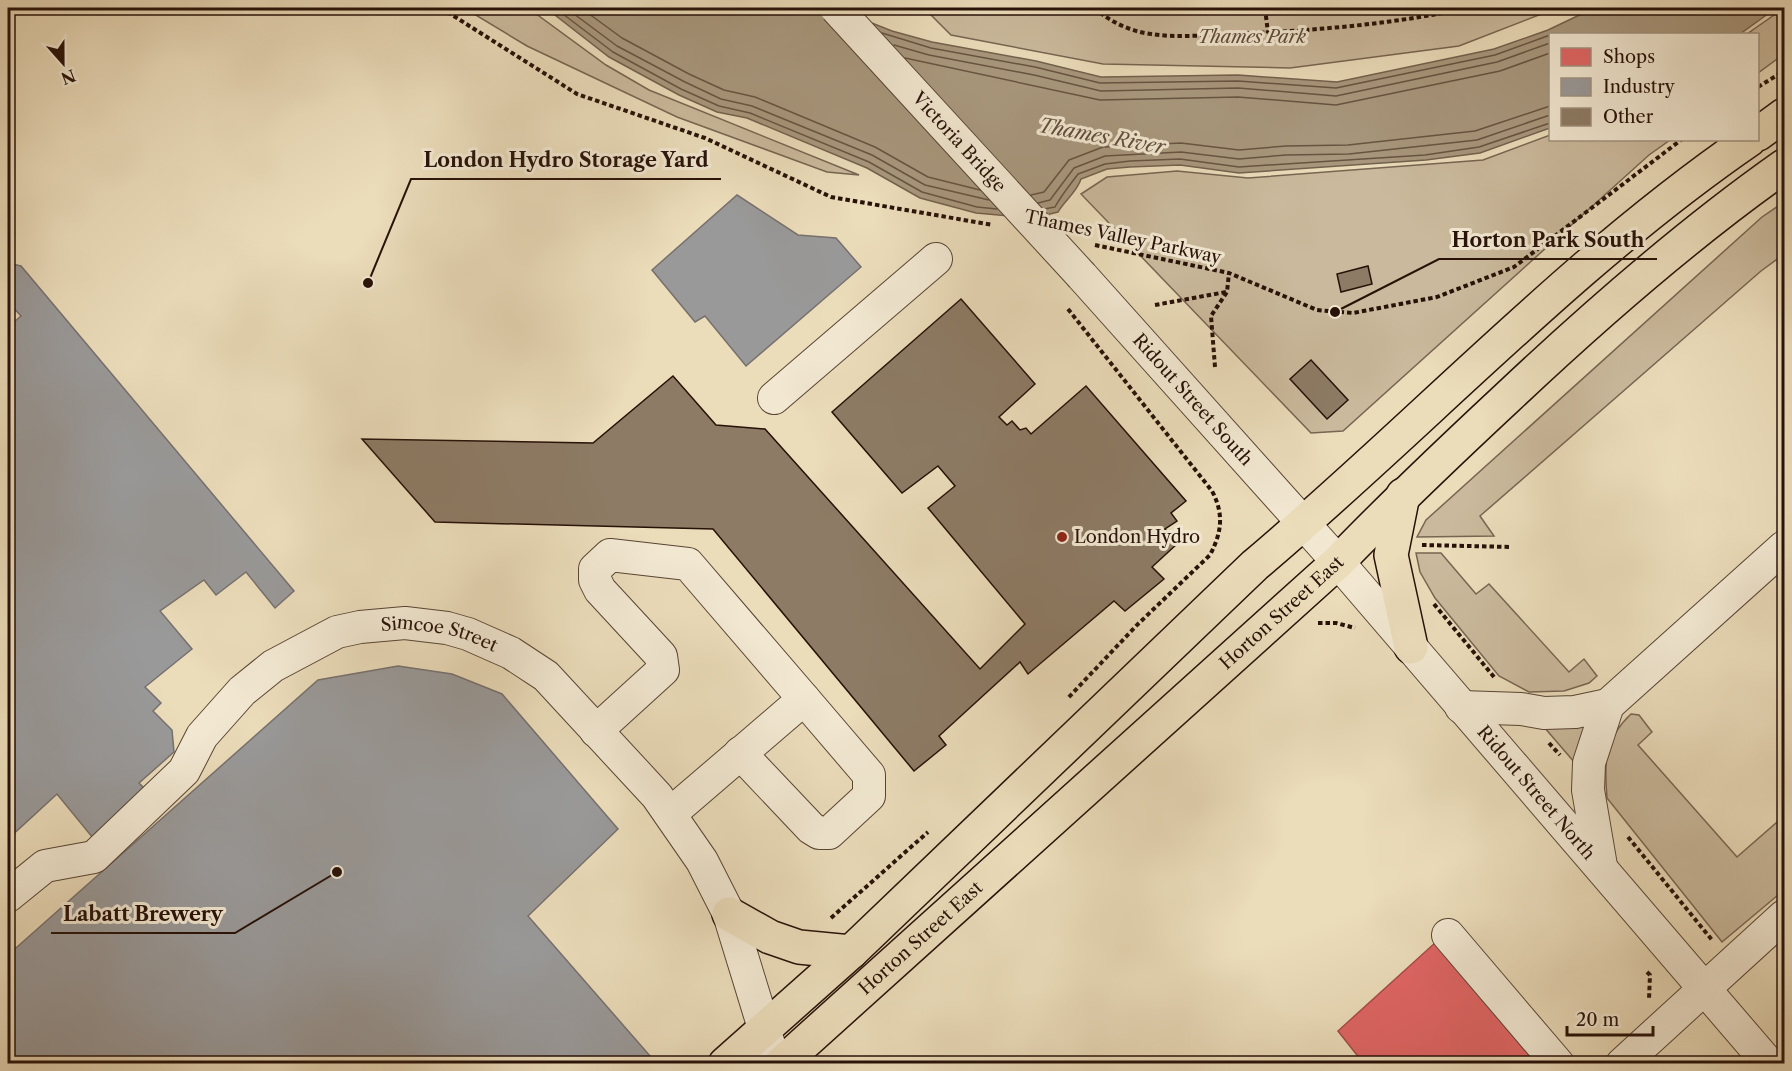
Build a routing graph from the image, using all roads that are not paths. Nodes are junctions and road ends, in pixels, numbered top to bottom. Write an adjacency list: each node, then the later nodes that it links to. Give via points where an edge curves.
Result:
1 (836, 8): 7 (street, Victoria Bridge, bridge)
2 (1785, 115): 3 (main road)
3 (1759, 133)
4 (1748, 141): 10 (main road, Horton Street East, via 1628,232 1542,305)
5 (1785, 166): 9 (main road, Horton Street East, via 1676,248 1564,344)
6 (936, 259): 8 (street)
7 (1082, 276): 10 (street, Ridout Street South)
8 (774, 398)
9 (1403, 495): 12 (main road, Horton Street East); 13 (main road, via 1390,555)
10 (1304, 524): 12 (street, Ridout Street North); 25 (main road, Horton Street East, via 1255,565)
11 (1785, 547): 15 (street)
12 (1338, 562): 13 (street, Ridout Street North); 30 (main road, Horton Street East)
13 (1411, 647): 16 (street, Ridout Street North)
14 (804, 699): 17 (street, via 688,564 610,555 595,569 595,580 661,656 663,670); 18 (street); 18 (street, via 869,775 869,796 829,833 810,828)
15 (1608, 705): 16 (street, via 1544,713); 20 (street, via 1589,764 1588,790)
16 (1461, 707): 20 (street, Ridout Street North)
17 (596, 731): 19 (street, Simcoe Street); 21 (street, Simcoe Street, via 546,676 511,653 468,634 394,623 337,632 273,666 242,691 202,736 184,771 94,857 45,866)
18 (740, 753): 19 (street)
19 (669, 814): 22 (street, Simcoe Street, via 702,861)
20 (1601, 867): 26 (street, Ridout Street North)
21 (8, 896)
22 (729, 914): 25 (main road, via 770,937 799,947); 27 (street, Simcoe Street)
23 (1785, 916): 26 (street)
24 (1448, 935): 31 (street)
25 (852, 952): 27 (main road, Horton Street East)
26 (1705, 990): 32 (street); 33 (street, Ridout Street North)
27 (764, 1029): 28 (main road, Horton Street East); 29 (street, Simcoe Street)
28 (725, 1064)
29 (775, 1064)
30 (781, 1064)
31 (1558, 1064)
32 (1622, 1064)
33 (1769, 1064)

